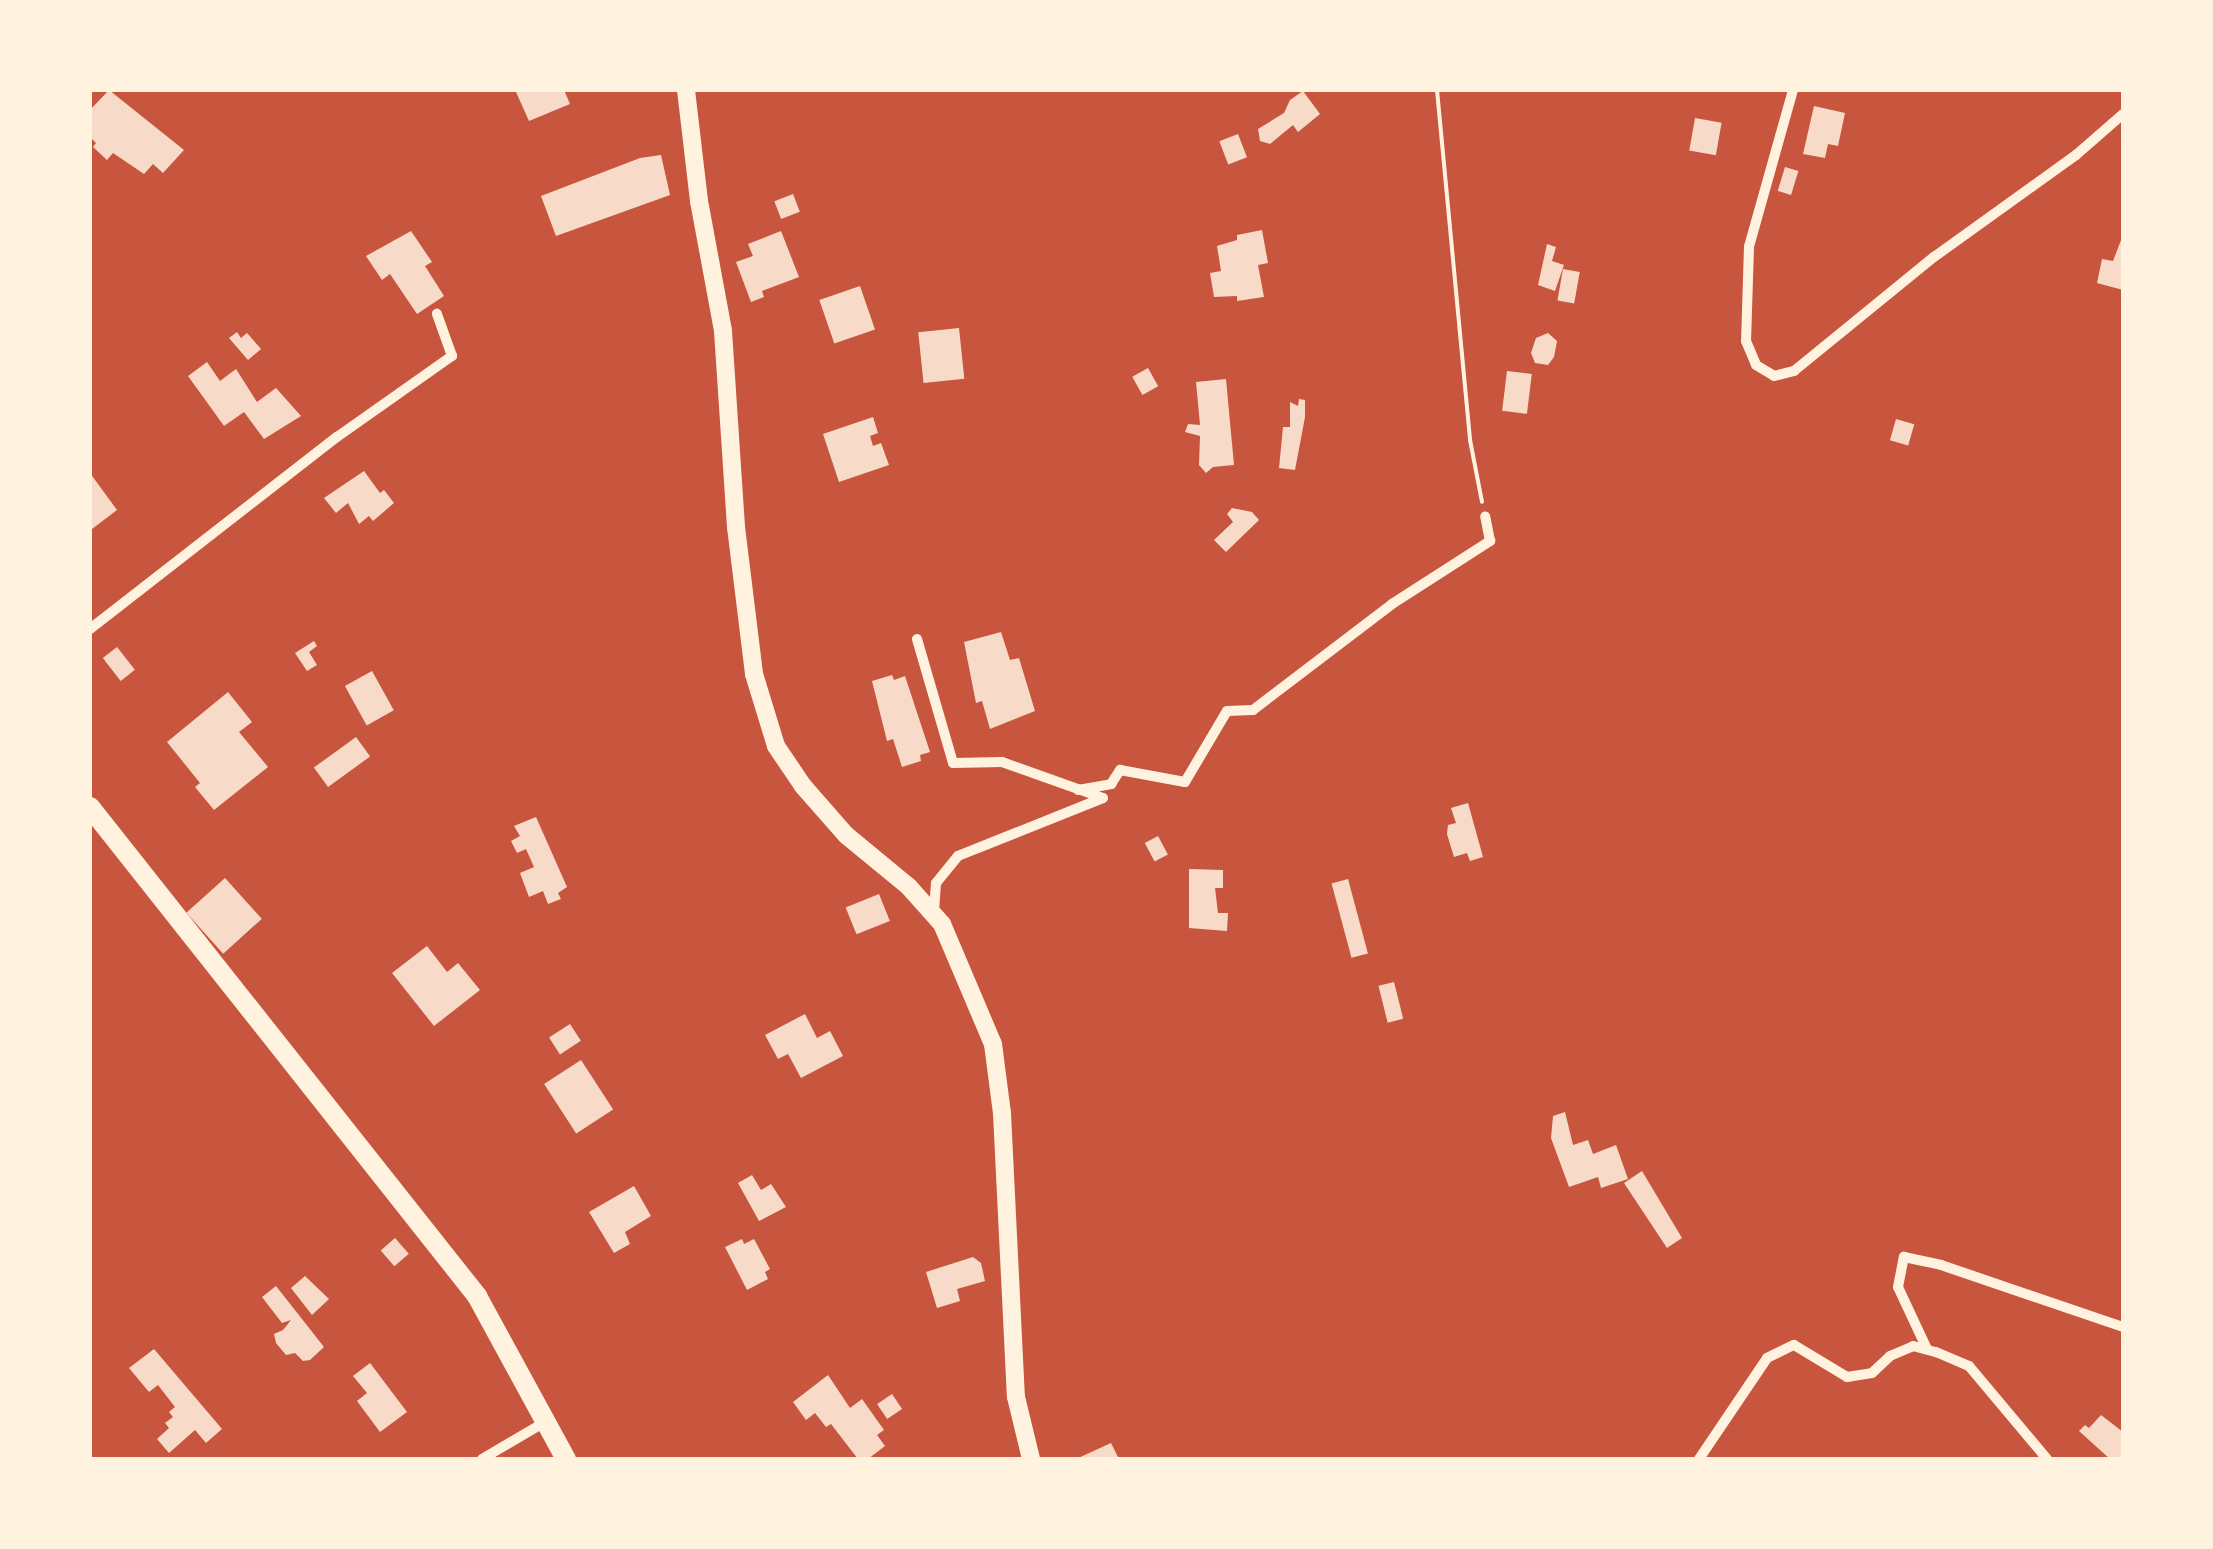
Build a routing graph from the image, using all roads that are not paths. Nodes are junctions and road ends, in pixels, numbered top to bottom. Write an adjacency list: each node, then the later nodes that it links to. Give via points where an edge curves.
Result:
1 (686, 90): 10 (street, via 723,331 754,674 776,746 803,786)
2 (1794, 90): 3 (street, via 1749,247 1746,341 1756,365 1774,376 1794,370)
3 (2123, 114)
4 (438, 314): 6 (street, via 452,356)
5 (1485, 516): 8 (street, via 1490,542 1392,604 1252,710 1227,711 1185,782 1120,770 1110,784)
6 (90, 630)
7 (917, 639): 8 (street, via 953,763 1002,762)
8 (1078, 790): 10 (street, via 1102,798 958,856 936,883)
9 (90, 807): 13 (main road, via 476,1296)
10 (934, 915): 16 (street, via 960,959 994,1044 1016,1397)
11 (2123, 1327): 12 (street, via 1904,1257 1898,1287)
12 (1927, 1349): 17 (street, via 1914,1346 1872,1373 1846,1377 1794,1345 1767,1358); 18 (street, via 1968,1366)
13 (545, 1422): 14 (street); 15 (main road)
14 (482, 1459)
15 (566, 1459)
16 (1031, 1459)
17 (1698, 1459)
18 (2048, 1459)

